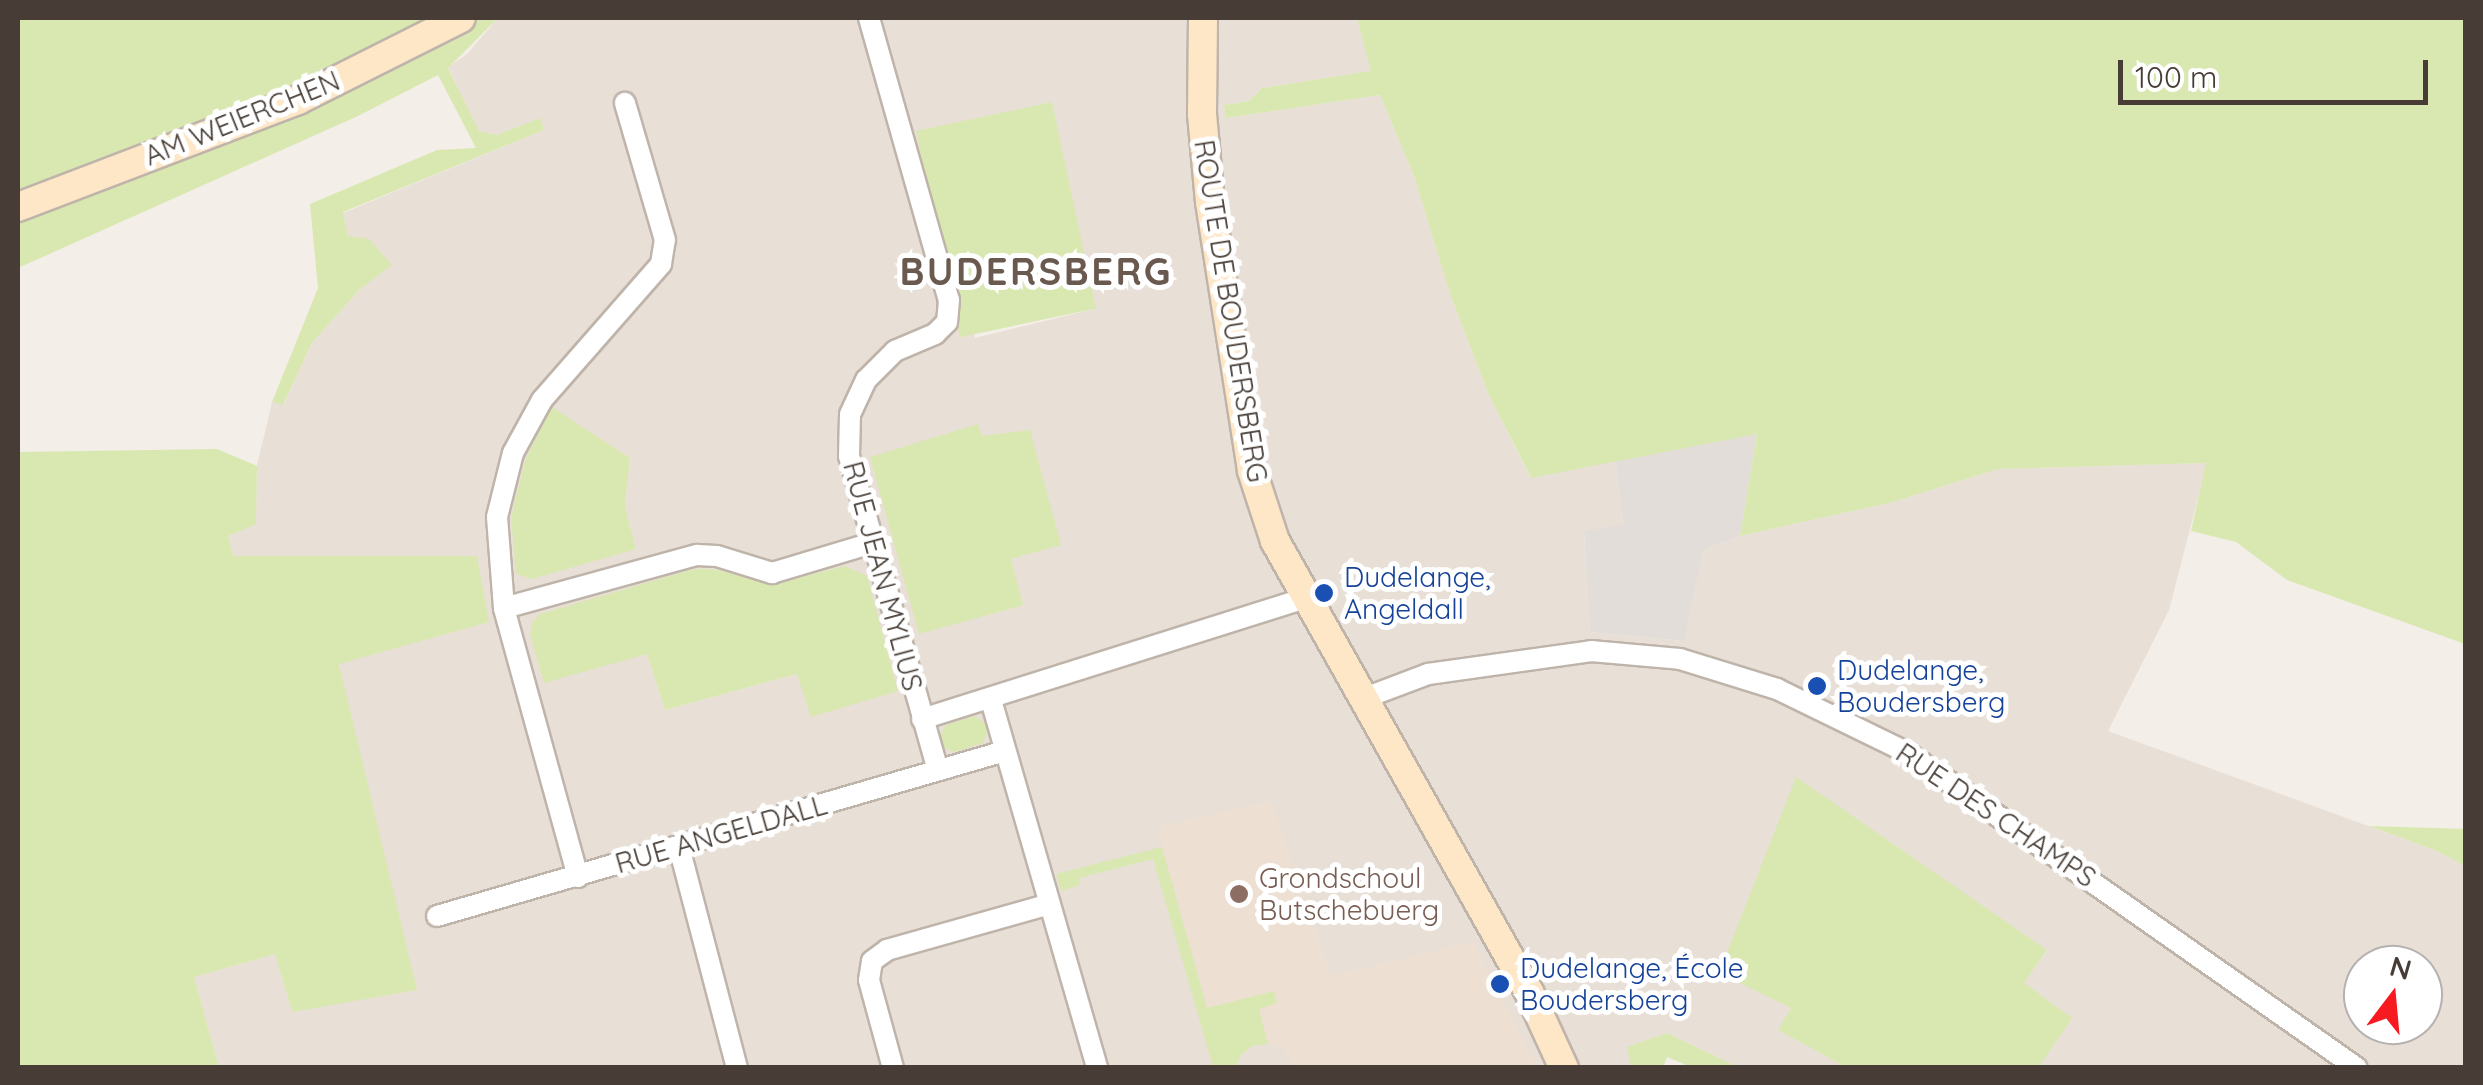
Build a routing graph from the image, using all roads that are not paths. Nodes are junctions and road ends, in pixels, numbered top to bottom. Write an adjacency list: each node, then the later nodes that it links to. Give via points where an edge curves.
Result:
1 (461, 18): 5 (main road, AM WEIERCHEN, via 298,100)
2 (869, 18): 6 (street, RUE JEAN MYLIUS, via 949,300 947,322 894,351 866,380 850,415 849,456)
3 (1202, 18): 7 (main road, ROUTE DE BOUDERSBERG, via 1203,142 1252,471 1275,541)
4 (626, 103): 8 (street, via 664,240 661,264 542,400 513,453 497,517)
5 (18, 207)
6 (872, 543): 8 (street, via 772,573 697,556); 11 (street, RUE JEAN MYLIUS)
7 (1306, 598): 9 (main road, ROUTE DE BOUDERSBERG); 10 (street)
8 (504, 608): 15 (street)
9 (1362, 699): 21 (main road, ROUTE DE BOUDERSBERG, via 1530,992); 22 (street, RUE DES CHAMPS, via 1428,674 1591,651 1680,658 1777,688 1908,752)
10 (990, 700): 11 (street); 12 (street)
11 (922, 718): 13 (street, RUE JEAN MYLIUS)
12 (1005, 751): 13 (street, RUE ANGELDALL); 16 (street)
13 (938, 770): 14 (street, RUE ANGELDALL)
14 (680, 846): 15 (street, RUE ANGELDALL); 18 (street)
15 (578, 877): 17 (street, RUE ANGELDALL)
16 (1050, 904): 19 (street, via 887,950 872,961 869,980); 20 (street)
17 (436, 916)
18 (737, 1068)
19 (893, 1068)
20 (1097, 1068)
21 (1564, 1068)
22 (2357, 1068)

